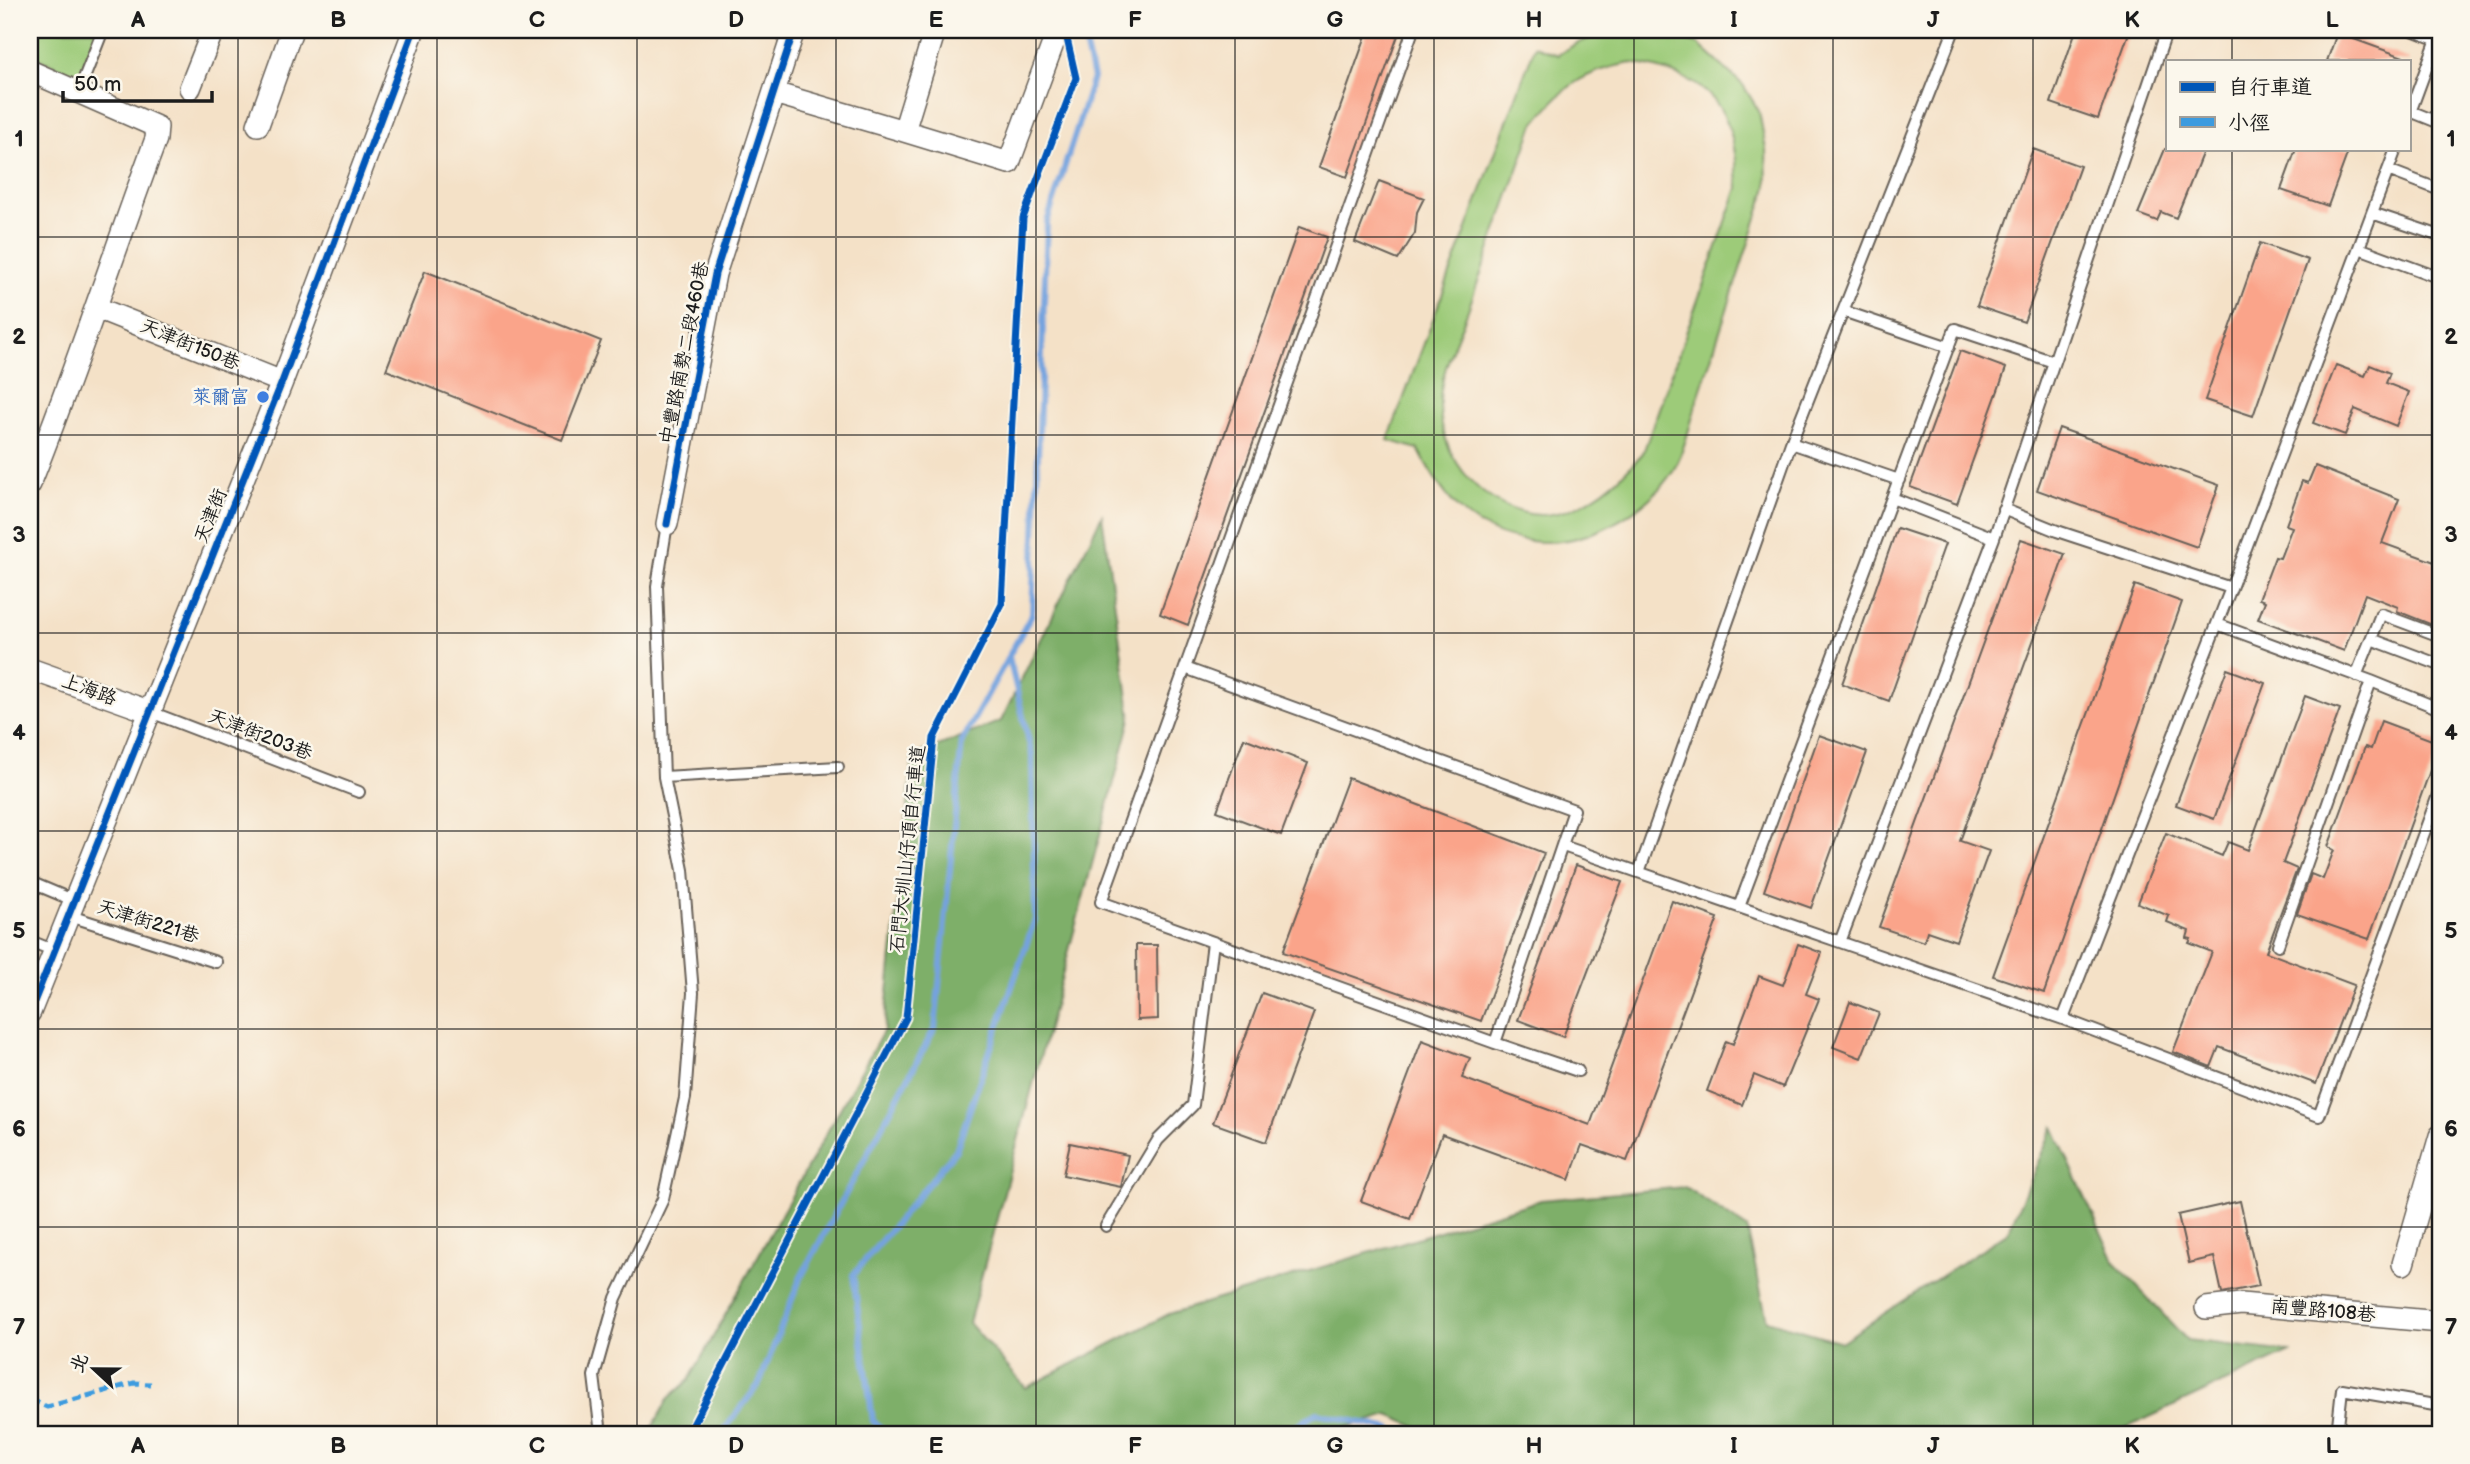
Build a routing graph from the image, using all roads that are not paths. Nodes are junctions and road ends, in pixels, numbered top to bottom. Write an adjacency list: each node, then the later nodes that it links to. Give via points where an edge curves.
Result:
1 (103, 30): 15 (lane)
2 (213, 30): 14 (street)
3 (292, 30): 20 (street)
4 (411, 30): 33 (street, 天津街)
5 (794, 30): 16 (street, 中豐路南勢二段460巷)
6 (935, 30): 21 (street)
7 (1058, 30): 21 (street, via 1009,163)
8 (1413, 30): 47 (lane)
9 (1954, 30): 30 (lane)
10 (2167, 30): 32 (lane)
11 (2412, 30): 12 (lane)
12 (2439, 40): 17 (lane)
13 (30, 71): 15 (street)
14 (190, 88)
15 (79, 91): 29 (street, via 157,127)
16 (774, 93): 21 (street); 40 (street, 中豐路南勢二段460巷, via 715,274)
17 (2410, 111)
18 (2410, 113): 19 (lane)
19 (2440, 123)
20 (258, 125)
21 (904, 131)
22 (2396, 150): 23 (lane)
23 (2388, 170): 24 (lane); 25 (lane)
24 (2440, 190)
25 (2372, 213): 26 (lane); 27 (lane)
26 (2440, 236)
27 (2359, 248): 28 (lane); 42 (lane)
28 (2440, 278)
29 (97, 308): 33 (street, 天津街150巷); 35 (street)
30 (1843, 311): 31 (lane); 34 (lane)
31 (1949, 347): 32 (lane, via 1955,329); 36 (lane)
32 (2054, 362): 39 (lane)
33 (282, 382): 52 (street, 天津街)
34 (1791, 443): 36 (lane); 58 (lane)
35 (34, 460): 37 (street)
36 (1899, 480): 38 (lane)
37 (30, 484)
38 (1892, 498): 41 (lane); 60 (lane)
39 (2003, 509): 41 (lane); 42 (lane)
40 (667, 524): 54 (lane, 中豐路南勢二段460巷, via 657,586)
41 (1994, 538): 64 (lane)
42 (2231, 588): 43 (lane)
43 (2217, 624): 49 (lane); 69 (lane)
44 (2440, 636): 45 (lane, via 2381,614)
45 (2371, 639): 46 (lane); 49 (lane)
46 (2440, 665)
47 (1185, 668): 57 (lane, via 1574,810); 63 (lane, via 1101,902)
48 (30, 669): 52 (street, 上海路)
49 (2356, 676): 50 (lane)
50 (2371, 681): 51 (lane); 65 (lane)
51 (2440, 709)
52 (148, 712): 56 (lane, 天津街203巷); 61 (street, 天津街)
53 (838, 767): 54 (lane)
54 (664, 777): 78 (lane, 中豐路南勢二段460巷, via 683,870 693,993 685,1098 663,1199 617,1298 594,1376)
55 (2440, 790): 69 (lane, via 2319,1116)
56 (359, 792)
57 (1563, 846): 58 (lane); 70 (lane)
58 (1639, 872): 60 (lane)
59 (30, 882): 61 (lane, 天津街221巷)
60 (1739, 907): 64 (lane)
61 (72, 908): 66 (street, 天津街); 67 (lane, 天津街221巷)
62 (30, 941): 66 (lane)
63 (1213, 942): 70 (lane); 73 (lane, via 1193,1105 1158,1140)
64 (1840, 942): 69 (lane)
65 (2278, 945)
66 (55, 951): 68 (street, 天津街)
67 (216, 962)
68 (30, 1012)
69 (2063, 1019)
70 (1495, 1043): 71 (lane)
71 (1578, 1072)
72 (2440, 1136): 74 (street)
73 (1106, 1226)
74 (2403, 1264)
75 (2206, 1308): 76 (street, 南豐路108巷, via 2241,1304)
76 (2440, 1322)
77 (2440, 1406): 79 (lane, via 2342,1389)
78 (601, 1434)
79 (2337, 1434)

